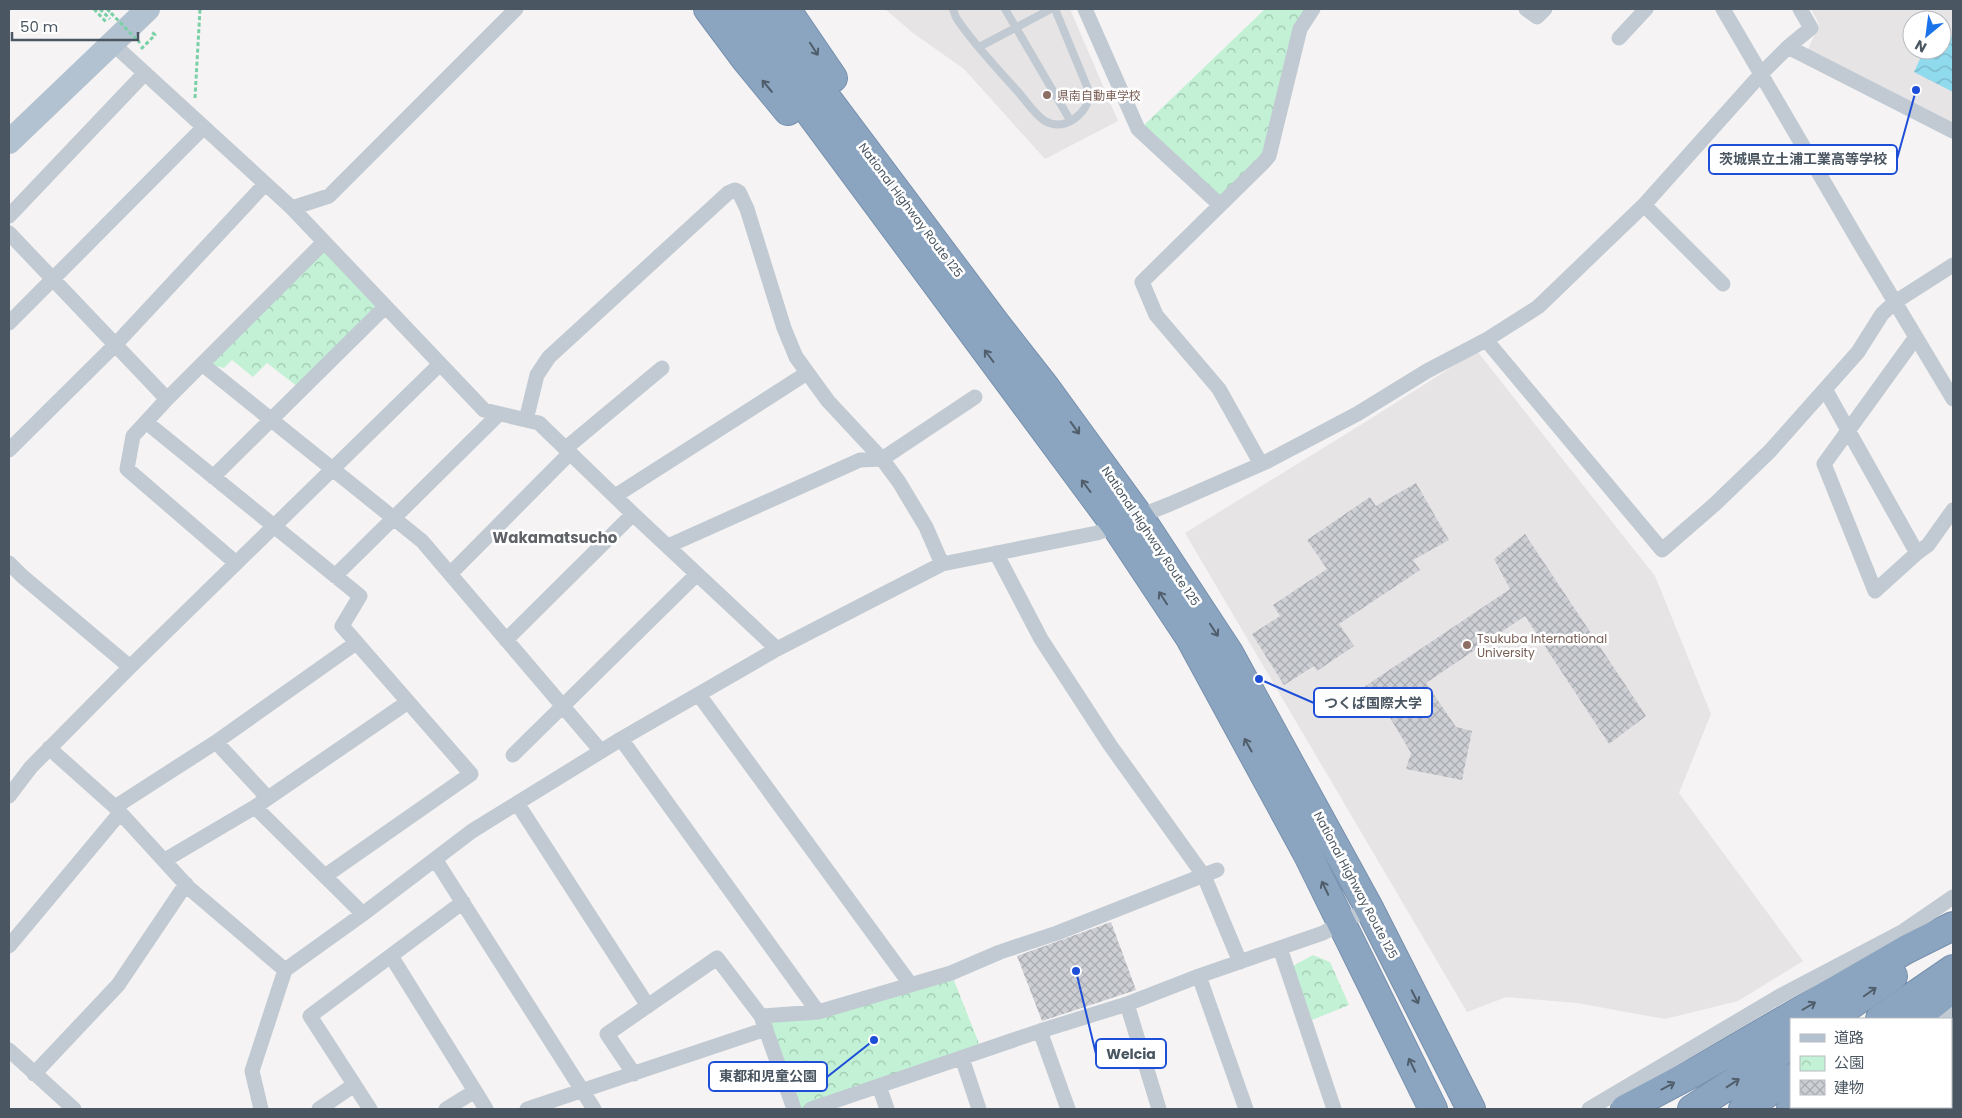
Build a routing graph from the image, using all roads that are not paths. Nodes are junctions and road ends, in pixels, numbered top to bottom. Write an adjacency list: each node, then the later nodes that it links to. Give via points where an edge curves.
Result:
1 (148, 9): 18 (main road)
2 (516, 9): 31 (street, via 328,196)
3 (708, 9): 42 (highway, one-way to 3, via 746,60)
4 (733, 9): 42 (highway, National Highway Route 125)
5 (760, 9): 41 (highway, National Highway Route 125)
6 (786, 9): 41 (highway, one-way to 41)
7 (953, 9): 21 (lane, via 956,18)
8 (1004, 9): 17 (lane)
9 (1053, 9): 17 (lane); 24 (lane, via 1090,94 1086,108)
10 (1085, 9): 29 (street, via 1138,129)
11 (1313, 9): 29 (street, via 1300,29 1269,156)
12 (1526, 9): 13 (street, via 1537,17)
13 (1544, 9)
14 (1646, 9): 19 (street)
15 (1723, 9): 23 (street)
16 (1800, 9): 20 (street, via 1811,28)
17 (1016, 28): 21 (lane); 24 (lane)
18 (109, 33): 22 (street); 27 (main road)
19 (1620, 38)
20 (1788, 46): 23 (street); 26 (street)
21 (979, 47): 24 (lane, via 1041,118 1059,125)
22 (144, 73): 25 (street); 32 (street)
23 (1762, 73): 30 (street); 38 (street)
24 (1070, 120)
25 (204, 127): 28 (street); 36 (street)
26 (1953, 131)
27 (9, 142)
28 (265, 184): 31 (street); 45 (street)
29 (1220, 205): 62 (street, via 1142,282 1156,315 1220,389)
30 (1644, 205): 37 (street); 44 (street, via 1538,307)
31 (292, 208): 34 (street)
32 (9, 216)
33 (9, 233): 36 (street)
34 (324, 242): 39 (street); 46 (street)
35 (1953, 265): 38 (street)
36 (53, 280): 40 (street); 45 (street)
37 (1723, 284)
38 (1895, 302): 43 (street); 50 (street, via 1882,314 1858,352)
39 (385, 307): 47 (street); 55 (street)
40 (9, 323)
41 (996, 324): 69 (highway, National Highway Route 125, one-way to 69, via 1052,396)
42 (966, 325): 69 (highway, National Highway Route 125, one-way to 42)
43 (1916, 337): 53 (street); 58 (street)
44 (1486, 340): 50 (street, via 1662,550 1770,451); 62 (street, via 1357,414)
45 (115, 345): 52 (street); 59 (street)
46 (202, 364): 52 (street); 55 (street)
47 (440, 364): 54 (street, via 484,410); 63 (street)
48 (662, 368): 60 (street)
49 (807, 373): 56 (street, via 790,346 747,209 735,190 548,356 537,376); 61 (street, via 828,401); 65 (street)
50 (1825, 389): 58 (street)
51 (974, 397): 61 (street)
52 (167, 399): 57 (street)
53 (1953, 399)
54 (499, 414): 56 (street); 68 (street)
55 (271, 419): 63 (street); 64 (street)
56 (526, 420): 60 (street, via 539,423)
57 (146, 422): 64 (street); 75 (street, via 133,436 127,469)
58 (1849, 432): 73 (street); 73 (street, via 1824,464 1875,591)
59 (9, 450)
60 (568, 451): 65 (street); 77 (street)
61 (882, 459): 71 (street, via 860,460); 76 (street, via 926,527)
62 (1261, 464): 69 (street)
63 (333, 470): 68 (street); 70 (street)
64 (213, 477): 70 (street)
65 (615, 496): 67 (street)
66 (1953, 510): 73 (street, via 1928,545)
67 (633, 514): 71 (street); 80 (street)
68 (393, 519): 77 (street, via 422,542); 79 (street)
69 (1127, 521): 72 (street, via 1097,533); 104 (highway, National Highway Route 125, one-way to 104, via 1229,653); 106 (highway, National Highway Route 125, one-way to 69)
70 (273, 527): 75 (street); 79 (street)
71 (668, 546): 78 (street)
72 (996, 553): 76 (street); 99 (street, via 1041,639 1110,745)
73 (1917, 553)
74 (9, 563): 83 (street)
75 (236, 563): 83 (street)
76 (942, 564): 82 (street)
77 (450, 574): 80 (street)
78 (698, 574): 82 (street); 86 (street)
79 (335, 576): 81 (street, via 360,596 342,626)
80 (506, 640): 86 (street)
81 (356, 643): 85 (street); 88 (street)
82 (778, 649): 84 (street)
83 (130, 667): 89 (street)
84 (699, 695): 87 (street); 116 (street)
85 (408, 702): 93 (street); 100 (street, via 471,774)
86 (563, 706): 90 (street); 91 (street)
87 (621, 739): 90 (street); 120 (street)
88 (216, 742): 93 (street); 96 (street)
89 (49, 748): 92 (street); 96 (street)
90 (602, 751): 94 (street)
91 (513, 755)
92 (9, 796)
93 (268, 798): 95 (street)
94 (517, 803): 97 (street); 119 (street)
95 (255, 807): 98 (street); 100 (street)
96 (118, 810): 98 (street); 109 (street)
97 (435, 859): 103 (street); 105 (street)
98 (165, 860): 101 (street)
99 (1211, 873): 112 (street); 116 (street, via 951,973)
100 (325, 876): 105 (street)
101 (186, 884): 114 (street); 129 (street, via 118,985)
102 (1953, 898): 154 (street, via 1902,932 1780,996)
103 (463, 902): 111 (street); 134 (street)
104 (1369, 908): 106 (street); 153 (highway, National Highway Route 125, one-way to 153)
105 (363, 914): 114 (street)
106 (1342, 923): 110 (street); 152 (highway, National Highway Route 125, one-way to 106)
107 (1953, 926): 155 (highway, one-way to 107)
108 (1953, 934): 121 (highway, one-way to 108)
109 (9, 946)
110 (1280, 948): 112 (street); 151 (street)
111 (391, 956): 132 (street, via 310,1016); 135 (street)
112 (1240, 962): 115 (street)
113 (1953, 969): 122 (highway)
114 (285, 970): 138 (street, via 252,1072)
115 (1199, 976): 118 (street); 150 (street)
116 (910, 985): 120 (street)
117 (1953, 988): 123 (highway)
118 (1127, 1004): 125 (street); 149 (street)
119 (648, 1006): 124 (street, via 717,958); 130 (street, via 607,1034)
120 (818, 1012): 124 (street)
121 (1831, 1018)
122 (1881, 1018)
123 (1915, 1018)
124 (764, 1023): 130 (street); 144 (street)
125 (1040, 1031): 128 (street); 148 (street)
126 (1790, 1047): 156 (highway, one-way to 126)
127 (9, 1050): 129 (street)
128 (962, 1058): 133 (street); 147 (street)
129 (34, 1074): 137 (street)
130 (634, 1074): 134 (street)
131 (1790, 1079): 157 (highway)
132 (354, 1085): 139 (street); 140 (street)
133 (879, 1086): 145 (street); 146 (street)
134 (582, 1090): 142 (street); 143 (street)
135 (475, 1091): 136 (street); 141 (street)
136 (450, 1108)
137 (74, 1109)
138 (261, 1109)
139 (319, 1109)
140 (370, 1109)
141 (486, 1109)
142 (527, 1109)
143 (594, 1109)
144 (794, 1109)
145 (811, 1109)
146 (887, 1109)
147 (979, 1109)
148 (1068, 1109)
149 (1159, 1109)
150 (1246, 1109)
151 (1334, 1109)
152 (1433, 1109)
153 (1471, 1109)
154 (1589, 1109)
155 (1625, 1109)
156 (1692, 1109)
157 (1743, 1109)

